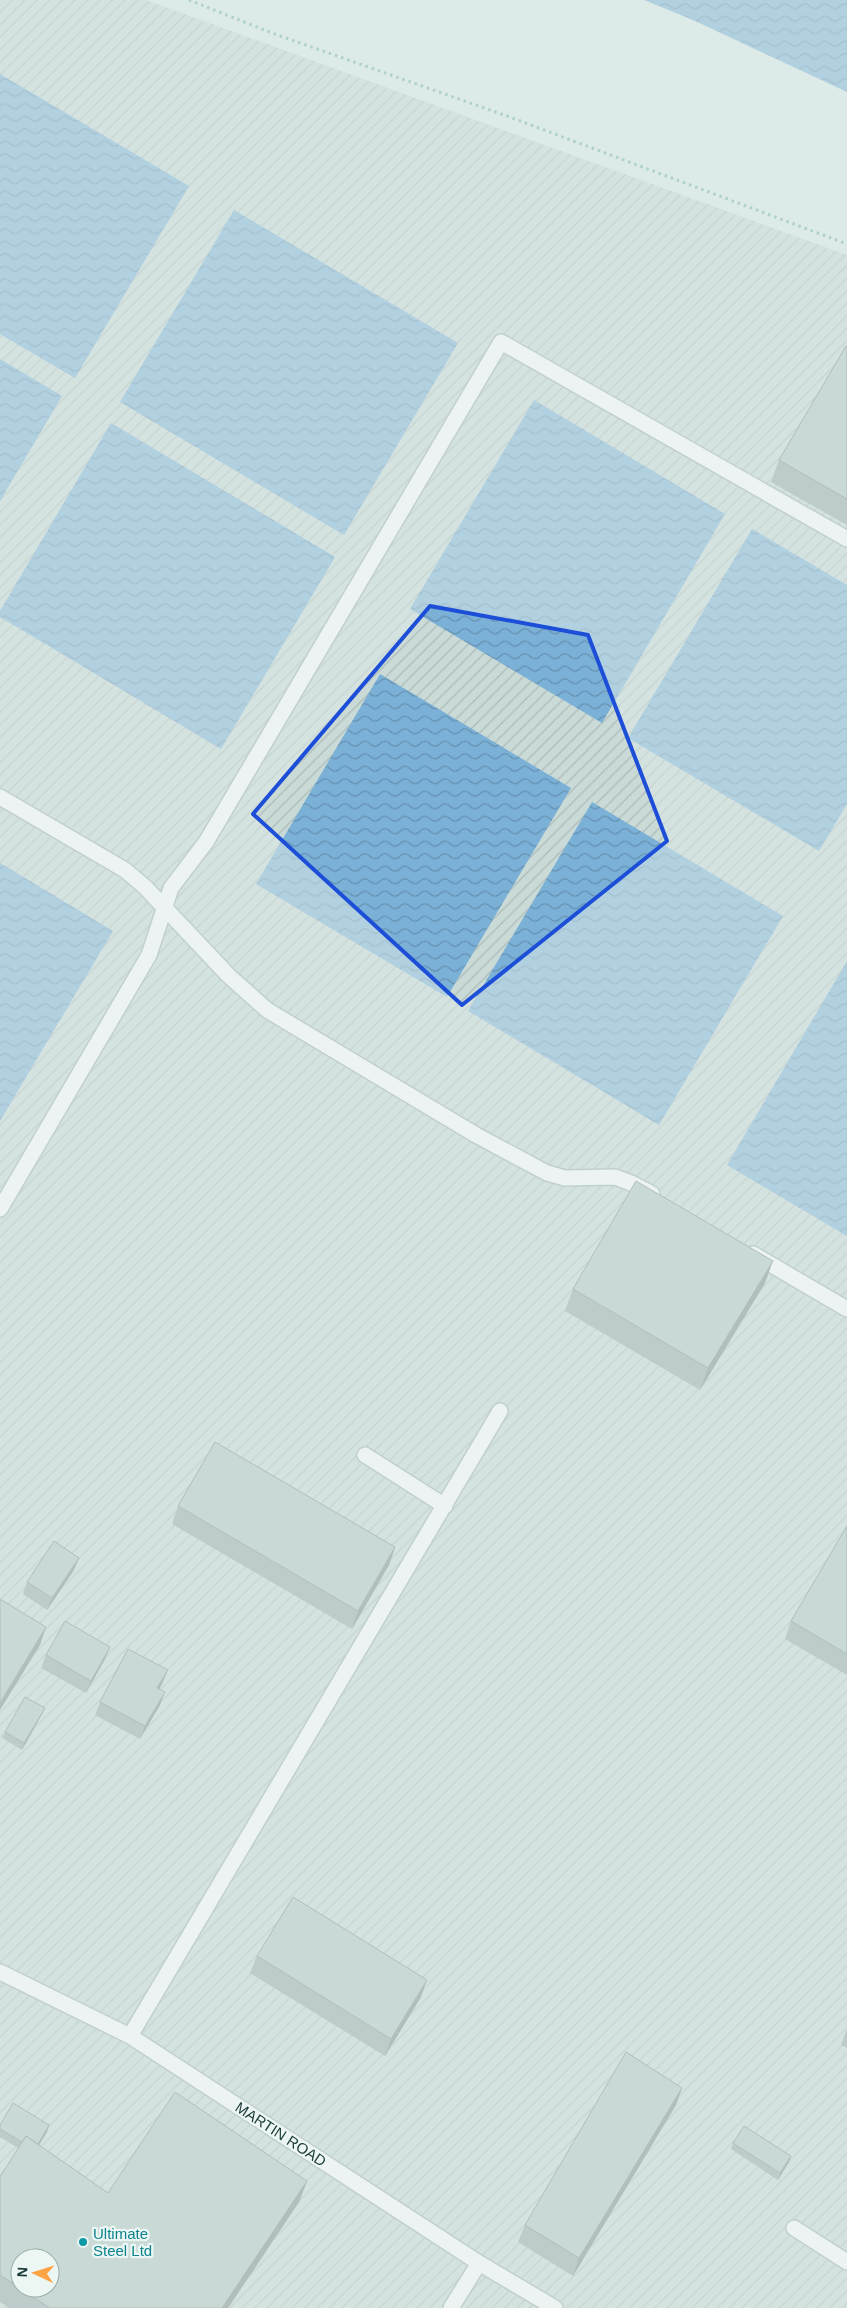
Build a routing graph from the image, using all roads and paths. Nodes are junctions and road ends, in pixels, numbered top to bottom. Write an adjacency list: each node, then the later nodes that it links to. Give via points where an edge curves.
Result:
1 (189, 0): 2 (path)
2 (847, 244)
3 (847, 538): 5 (street, via 501,342 206,842 171,888)
4 (0, 797): 5 (street, via 125,870)
5 (164, 908): 6 (street, via 229,976 267,1010 476,1135 547,1174 565,1178 615,1177); 7 (street, via 149,955)
6 (666, 1203)
7 (0, 1209)
8 (744, 1248): 9 (street)
9 (847, 1309)
10 (500, 1412): 12 (street)
11 (364, 1454): 12 (street)
12 (444, 1506): 14 (street)
13 (0, 1972): 14 (street, MARTIN ROAD)
14 (130, 2036): 17 (street, MARTIN ROAD)
15 (794, 2228): 16 (street)
16 (847, 2262)
17 (478, 2263): 18 (street); 19 (street, MARTIN ROAD)
18 (451, 2308)
19 (555, 2308)

